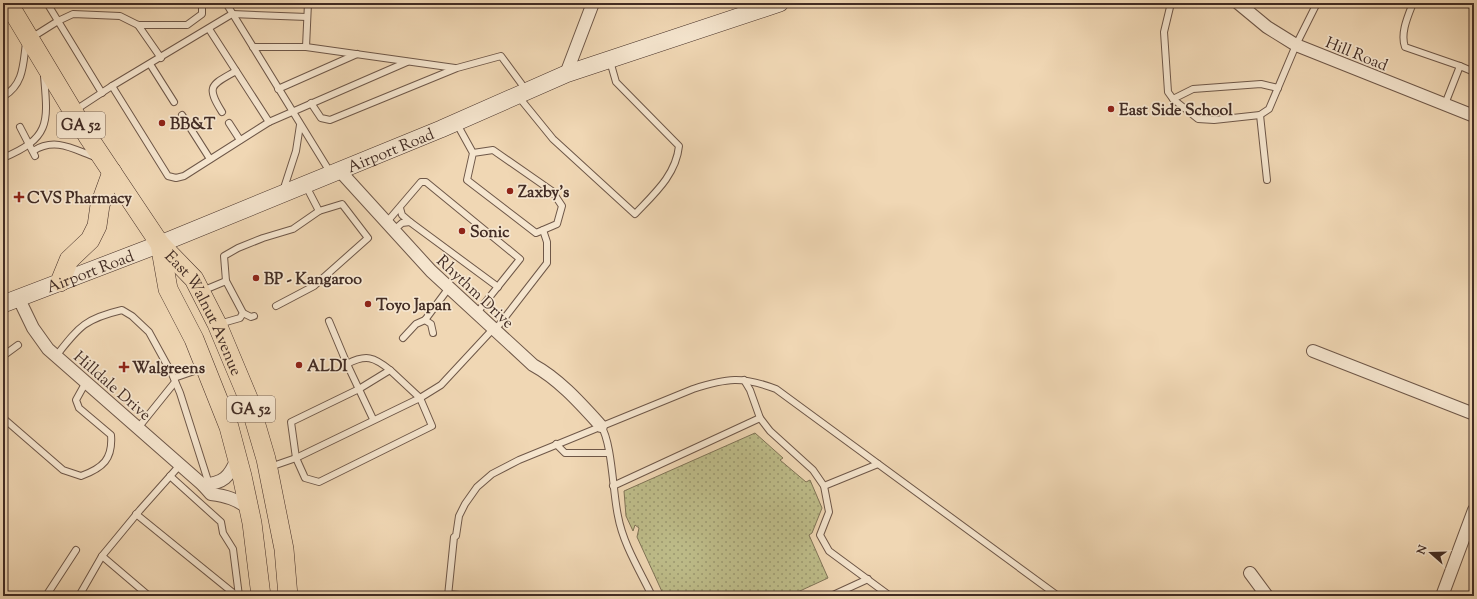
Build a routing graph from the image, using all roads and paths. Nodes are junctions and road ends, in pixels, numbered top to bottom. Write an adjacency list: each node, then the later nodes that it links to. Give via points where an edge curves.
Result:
1 (8, 3): 19 (main road, East Walnut Avenue / GA 52)
2 (47, 3): 16 (lane)
3 (226, 3): 14 (lane)
4 (308, 3): 15 (lane)
5 (593, 3): 33 (street)
6 (780, 3): 25 (street, Airport Road)
7 (1171, 3): 40 (lane, via 1164,32 1168,92)
8 (1238, 3): 20 (street, Hill Road, via 1267,27)
9 (1317, 3): 20 (lane)
10 (1413, 3): 29 (lane, via 1406,23 1403,41 1405,47)
11 (1465, 3): 13 (lane)
12 (202, 6): 17 (lane, via 202,14 188,25)
13 (1474, 6)
14 (232, 14): 15 (lane); 18 (lane); 22 (lane)
15 (307, 17): 21 (lane)
16 (58, 21): 17 (lane, via 73,14 120,16); 19 (lane); 37 (lane)
17 (138, 25): 24 (lane)
18 (209, 29): 24 (lane); 31 (lane)
19 (29, 37): 26 (main road, East Walnut Avenue / GA 52); 39 (lane, via 18,84)
20 (1296, 45): 35 (lane); 43 (street, Hill Road)
21 (306, 47): 22 (lane); 23 (lane)
22 (253, 48): 36 (lane)
23 (357, 54): 27 (lane); 36 (lane)
24 (160, 58): 28 (lane)
25 (609, 60): 33 (street, Airport Road); 38 (lane, via 616,82 679,146 674,167 635,214 552,139)
26 (43, 61): 44 (main road, East Walnut Avenue / GA 52); 56 (lane, via 47,113 45,125)
27 (407, 62): 30 (lane); 42 (lane)
28 (150, 64): 34 (lane); 41 (lane)
29 (1460, 66): 32 (lane); 43 (lane)
30 (457, 68): 38 (lane, via 501,56); 42 (lane, via 330,120 321,118)
31 (236, 70): 45 (lane, via 216,83 211,91); 50 (lane)
32 (1474, 72)
33 (566, 74): 38 (street, Airport Road)
34 (112, 86): 37 (lane); 59 (lane, via 168,176 184,176)
35 (1278, 88): 40 (lane, via 1262,84 1192,89); 48 (lane, via 1269,110)
36 (278, 89): 46 (lane)
37 (102, 93): 44 (lane)
38 (522, 93): 51 (street, Airport Road)
39 (4, 96)
40 (1173, 99): 48 (lane, via 1198,119)
41 (174, 102)
42 (312, 103): 46 (lane)
43 (1445, 104): 49 (street, Hill Road)
44 (73, 112): 60 (main road, East Walnut Avenue / GA 52)
45 (222, 112)
46 (292, 112): 50 (lane); 53 (lane)
47 (182, 115): 59 (lane)
48 (1260, 116): 62 (lane)
49 (1474, 116)
50 (269, 122): 55 (lane)
51 (456, 122): 57 (lane); 61 (street, Airport Road)
52 (230, 123): 55 (lane)
53 (300, 125): 61 (lane); 64 (lane, via 296,151)
54 (20, 127): 56 (lane)
55 (240, 140): 59 (lane)
56 (30, 144): 58 (lane); 60 (lane, via 34,153 42,146 55,143)
57 (473, 153): 69 (lane, via 467,180 536,233); 69 (lane, via 493,150 552,191 562,206 557,224)
58 (3, 158)
59 (210, 159)
60 (107, 166): 70 (main road, East Walnut Avenue / GA 52); 72 (main road, via 96,226 90,240 69,260)
61 (335, 172): 63 (street, Airport Road); 68 (street, Rhythm Drive)
62 (1267, 180)
63 (306, 184): 64 (street, Airport Road); 66 (lane)
64 (282, 194): 70 (street, Airport Road)
65 (400, 208): 67 (lane, via 402,215); 68 (lane); 73 (lane, via 421,182 426,182 492,234 520,259)
66 (319, 211): 71 (lane, via 293,229 263,238 224,256); 77 (lane, via 342,204 368,238 314,286)
67 (410, 222): 68 (lane); 73 (lane)
68 (389, 227): 74 (street, Rhythm Drive)
69 (543, 230): 84 (lane, via 547,242 547,263 499,325)
70 (160, 244): 72 (street, Airport Road); 75 (main road, East Walnut Avenue / GA 52, via 194,279); 92 (main road, East Walnut Avenue / GA 52, via 168,289)
71 (226, 281): 75 (lane); 78 (lane)
72 (60, 282): 76 (street, Airport Road)
73 (498, 287): 79 (lane)
74 (448, 289): 79 (street, Rhythm Drive); 81 (lane)
75 (200, 292): 83 (main road, East Walnut Avenue / GA 52)
76 (10, 301): 90 (street, Hilldale Drive)
77 (276, 306)
78 (242, 314): 80 (lane); 83 (lane, via 240,318)
79 (476, 314): 84 (street, Rhythm Drive)
80 (254, 316)
81 (425, 320): 85 (lane, via 430,324); 86 (lane, via 416,324)
82 (329, 321): 91 (lane)
83 (217, 324): 111 (main road, East Walnut Avenue / GA 52, via 248,398)
84 (493, 329): 98 (lane, via 441,385); 103 (street, Rhythm Drive, via 533,366 544,371 581,404)
85 (433, 333)
86 (403, 338)
87 (18, 345): 89 (lane)
88 (1312, 351): 99 (street)
89 (3, 356)
90 (56, 356): 94 (lane, via 84,323 103,314 122,310 149,332); 96 (street, Hilldale Drive)
91 (347, 364): 93 (lane, via 360,358 377,359); 97 (lane)
92 (206, 367): 94 (lane); 108 (main road, East Walnut Avenue / GA 52, via 229,427)
93 (390, 370): 97 (lane); 98 (lane)
94 (175, 380): 104 (lane); 113 (lane)
95 (744, 380): 101 (lane); 103 (lane, via 721,380 699,387); 109 (lane, via 776,389)
96 (86, 382): 100 (lane, via 76,400 79,408 111,435 112,449 106,461 95,471 81,476 63,470); 104 (street, Hilldale Drive)
97 (359, 389): 102 (lane); 107 (lane, via 291,422)
98 (420, 398): 102 (lane); 107 (lane, via 432,426 319,482 306,478)
99 (1474, 414)
100 (3, 418)
101 (760, 418): 114 (lane); 115 (lane, via 770,431 813,470)
102 (373, 419): 107 (lane)
103 (601, 426): 105 (lane); 106 (lane, via 608,441)
104 (138, 428): 110 (street, Hilldale Drive)
105 (556, 444): 106 (lane, via 565,453); 124 (lane, via 492,474 476,487 468,498 459,516 454,537)
106 (609, 453): 114 (lane)
107 (296, 458): 111 (lane)
108 (238, 459): 113 (street, via 227,478); 116 (main road, East Walnut Avenue / GA 52)
109 (878, 464): 115 (lane); 135 (lane)
110 (180, 465): 112 (lane); 113 (street, Hilldale Drive)
111 (268, 468): 130 (main road, East Walnut Avenue / GA 52, via 284,549)
112 (170, 476): 118 (lane); 128 (lane, via 221,522 223,533 233,549)
113 (206, 485): 116 (street, Hilldale Drive, via 211,494 234,499)
114 (613, 486): 132 (lane, via 621,530)
115 (824, 486): 122 (lane, via 829,512 820,535 829,551)
116 (249, 509): 129 (main road, East Walnut Avenue / GA 52)
117 (1474, 510): 137 (street)
118 (136, 514): 120 (lane); 128 (lane)
119 (76, 550): 125 (lane)
120 (102, 556): 126 (lane); 127 (lane)
121 (1250, 573): 136 (street)
122 (868, 579): 123 (lane); 134 (lane)
123 (841, 594): 133 (lane)
124 (448, 595): 131 (lane)
125 (46, 596)
126 (79, 596)
127 (150, 596)
128 (238, 596)
129 (261, 596)
130 (288, 596)
131 (471, 596)
132 (652, 596)
133 (831, 596)
134 (890, 596)
135 (1058, 596)
136 (1267, 596)
137 (1442, 596)

